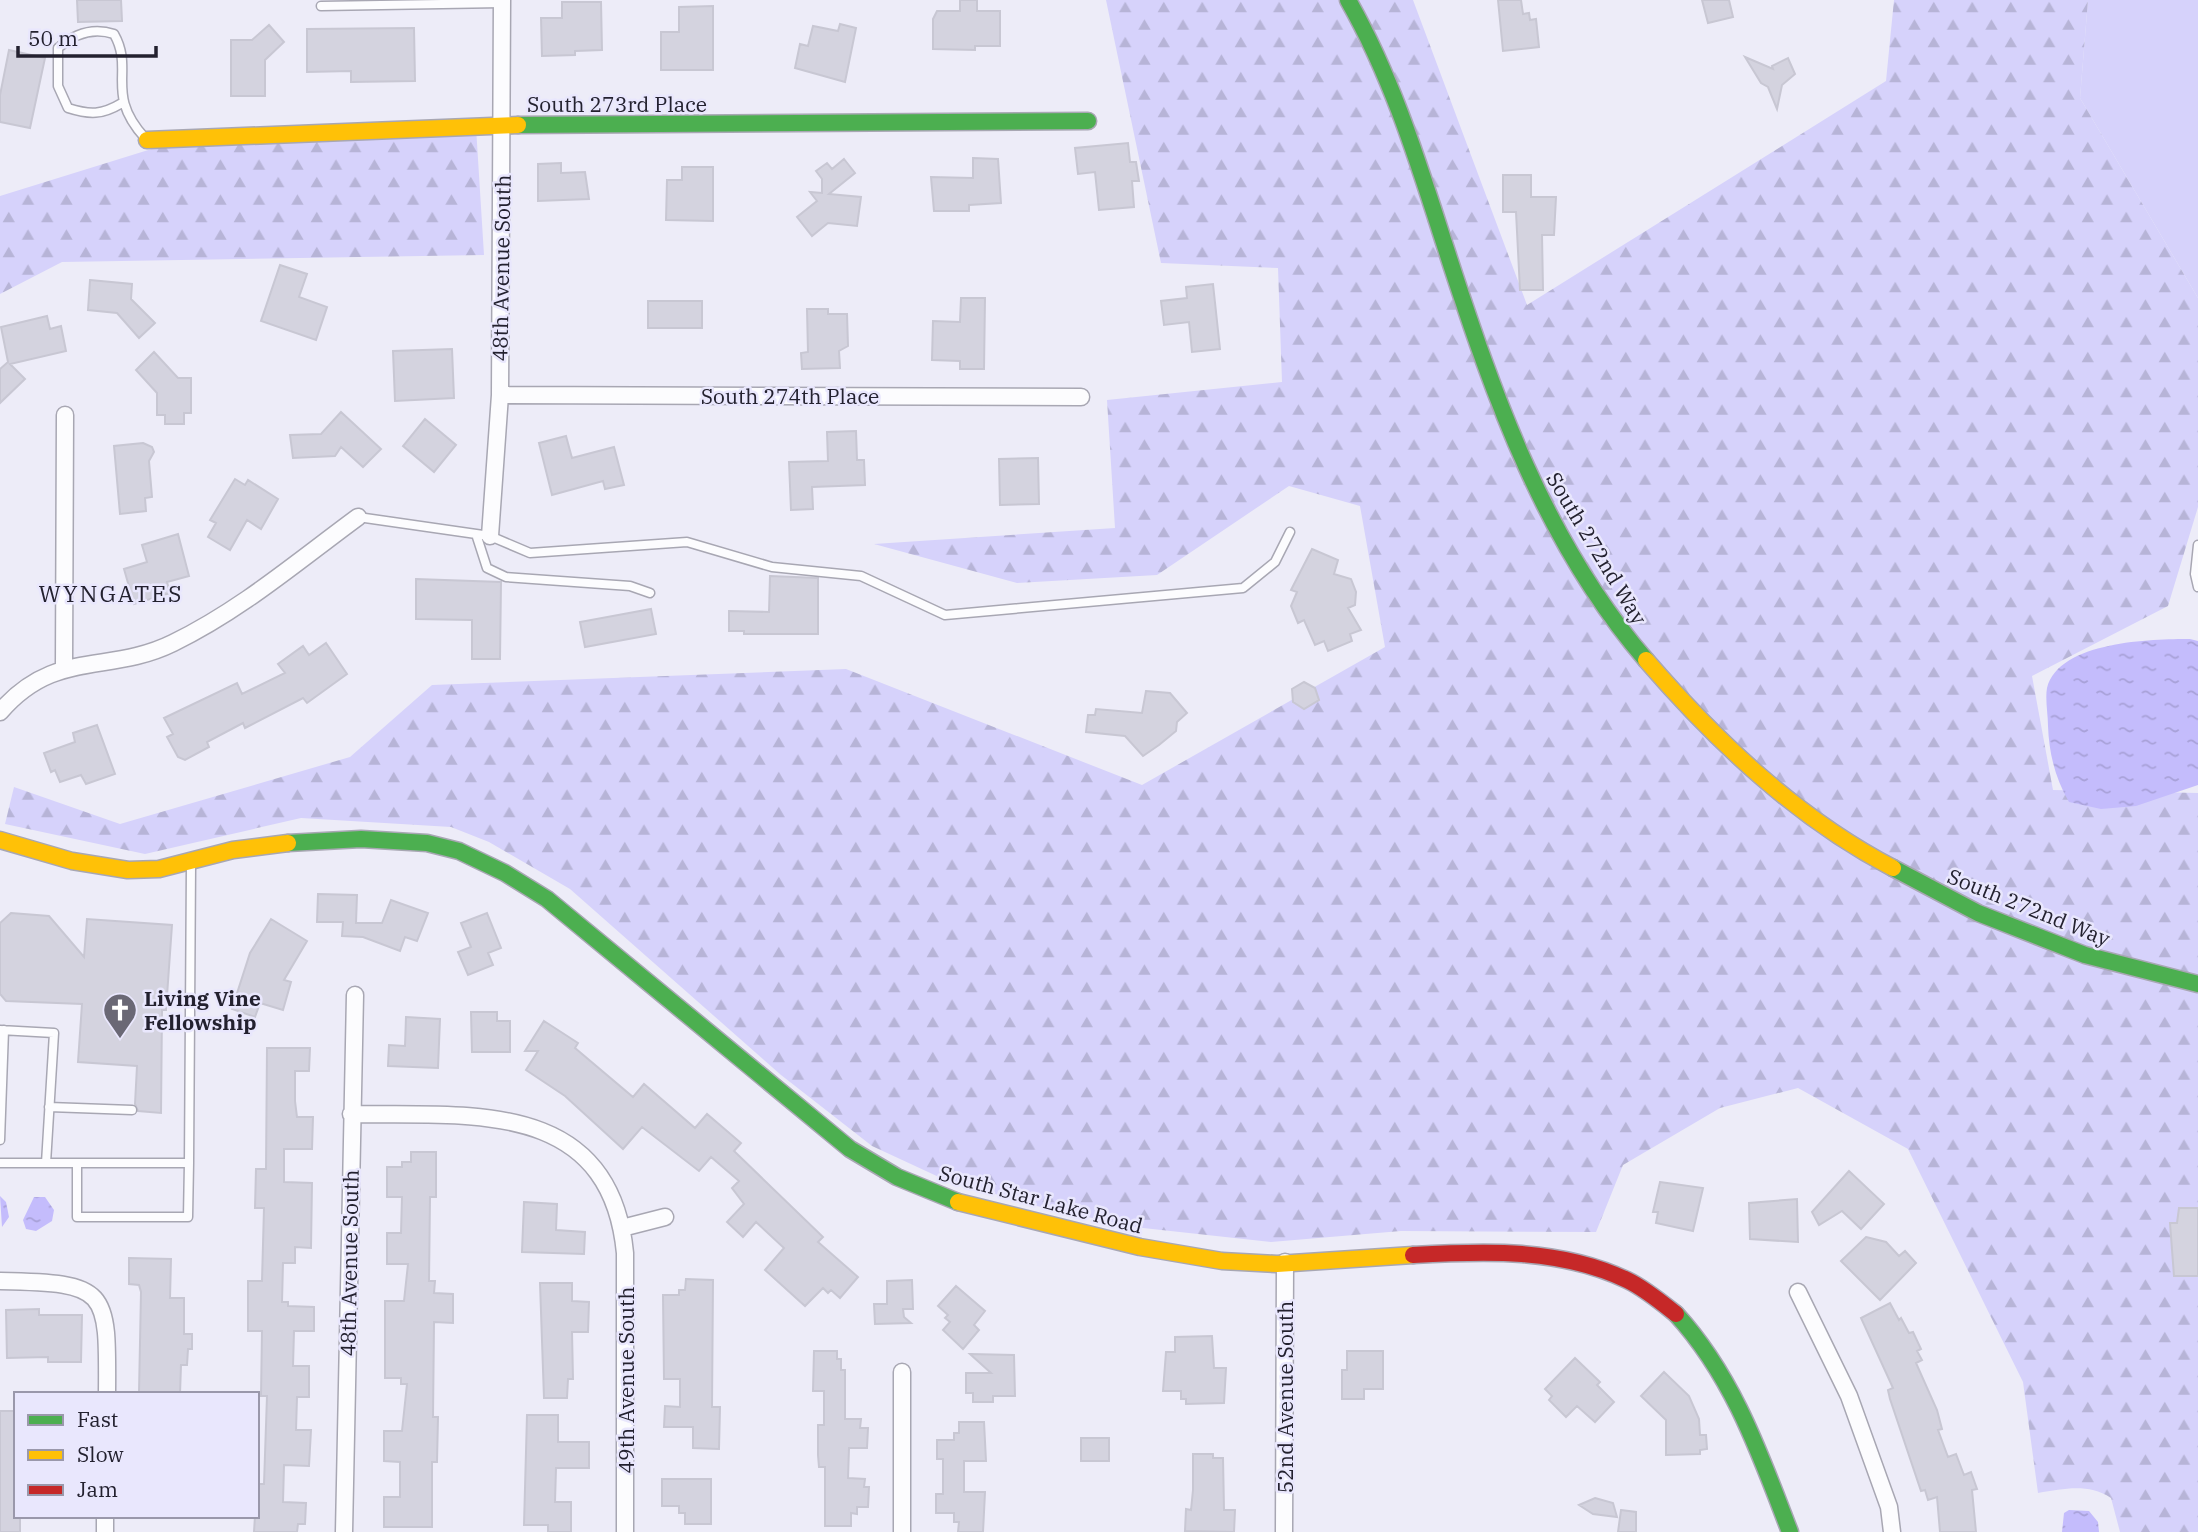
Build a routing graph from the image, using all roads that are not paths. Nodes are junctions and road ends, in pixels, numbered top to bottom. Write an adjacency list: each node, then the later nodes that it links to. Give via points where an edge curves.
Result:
1 (1348, 0): 21 (street, South 272nd Way, via 1399,104 1476,344 1510,433 1587,580 1656,674 1771,788 1866,854 2022,932 2113,963)
2 (502, 2): 3 (lane); 6 (street, 48th Avenue South)
3 (321, 6)
4 (122, 103): 4 (lane, via 119,43 114,34 86,32 58,48 58,86 68,108 88,114 106,112); 7 (lane, via 128,120)
5 (1088, 121): 6 (street, South 273rd Place)
6 (503, 125): 7 (street, South 273rd Place); 8 (street, 48th Avenue South)
7 (147, 140)
8 (500, 395): 9 (street, South 274th Place); 13 (street, 48th Avenue South)
9 (1081, 397)
10 (65, 415): 17 (street)
11 (358, 517): 13 (lane); 17 (street, via 229,613 170,644 118,661)
12 (1290, 532): 13 (lane, via 1275,562 1243,588 945,615 861,576 772,567 687,542 530,553)
13 (483, 535): 16 (lane, via 476,542 487,568 506,577 630,586)
14 (2198, 545): 15 (lane)
15 (2198, 587)
16 (650, 593)
17 (64, 668): 18 (street, via 30,684)
18 (0, 712)
19 (0, 841): 20 (street, South Star Lake Road, via 102,866 146,870)
20 (191, 862): 31 (lane); 34 (street, South Star Lake Road, via 243,849 387,840 428,843 471,856 547,899 865,1161 923,1189 982,1209 1136,1246 1225,1262)
21 (2198, 984)
22 (355, 995): 26 (street, 48th Avenue South)
23 (2, 1030): 24 (lane, via 54,1033); 27 (lane)
24 (49, 1107): 25 (lane); 29 (lane)
25 (132, 1110)
26 (351, 1114): 33 (street, 49th Avenue South, via 481,1116 513,1120 556,1138 592,1166); 39 (street, 48th Avenue South)
27 (0, 1140)
28 (0, 1163): 29 (lane)
29 (46, 1163): 30 (lane)
30 (77, 1163): 31 (lane); 31 (lane, via 77,1217 188,1217)
31 (189, 1163)
32 (665, 1217): 33 (street)
33 (622, 1228): 40 (street, 49th Avenue South, via 627,1332)
34 (1286, 1262): 42 (street, 52nd Avenue South); 43 (street, South Star Lake Road, via 1498,1254 1577,1262 1630,1280 1675,1313 1709,1353)
35 (0, 1281): 38 (street, via 74,1284 95,1299 106,1316)
36 (1798, 1292): 44 (street, via 1849,1396 1889,1507)
37 (902, 1372): 41 (street)
38 (107, 1392)
39 (344, 1532)
40 (625, 1532)
41 (902, 1532)
42 (1284, 1532)
43 (1790, 1532)
44 (1892, 1532)

